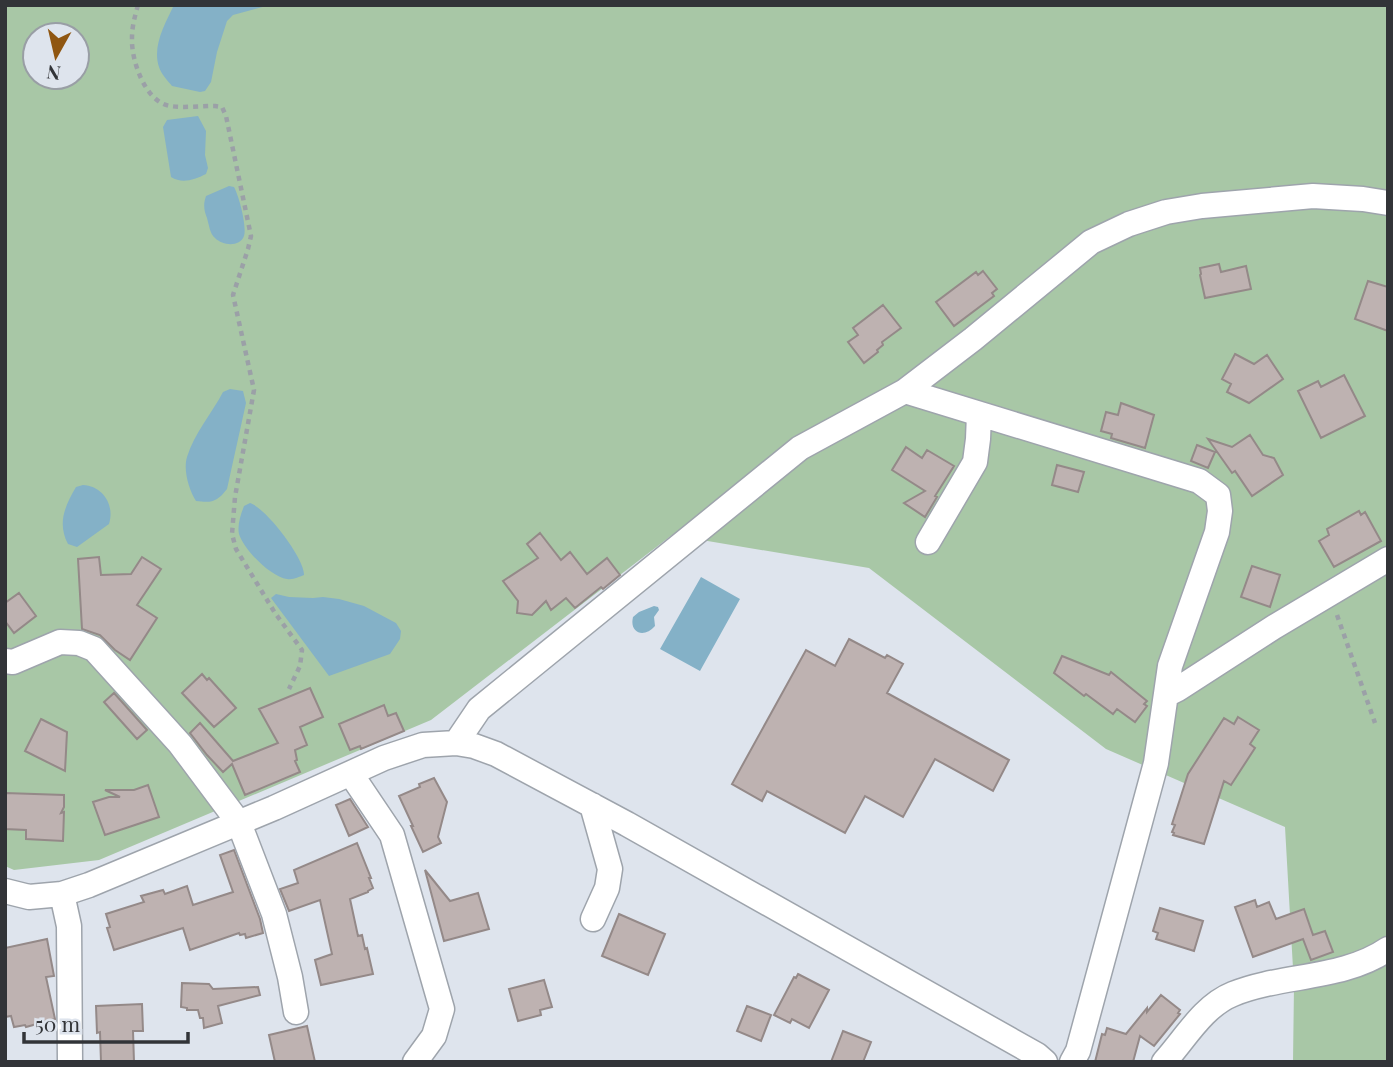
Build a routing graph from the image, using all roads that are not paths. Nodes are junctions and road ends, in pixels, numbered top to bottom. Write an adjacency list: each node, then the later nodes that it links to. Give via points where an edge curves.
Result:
1 (1388, 203): 2 (street, via 1313,195 1202,206 1129,224 1091,242)
2 (905, 391): 3 (street); 8 (street, via 800,449 479,709)
3 (979, 414): 4 (street, via 975,462); 7 (street, via 1199,481 1218,495 1217,532 1170,666)
4 (928, 542)
5 (1388, 559): 7 (street)
6 (5, 661): 11 (street, via 13,662 60,642 94,649 180,744)
7 (1166, 695): 20 (street, via 1156,762)
8 (456, 743): 9 (street, via 423,745); 10 (street, via 496,754)
9 (351, 774): 11 (street); 18 (street, via 392,835 442,1009 434,1036)
10 (592, 805): 14 (street, via 610,869); 19 (street)
11 (239, 823): 13 (street); 16 (street, via 274,914)
12 (5, 891): 13 (street, via 29,897)
13 (62, 894): 17 (street, via 69,926)
14 (593, 919)
15 (1388, 949): 21 (street, via 1348,967 1231,995 1207,1012)
16 (296, 1012)
17 (70, 1062)
18 (415, 1062)
19 (1045, 1062)
20 (1072, 1062)
21 (1164, 1062)

